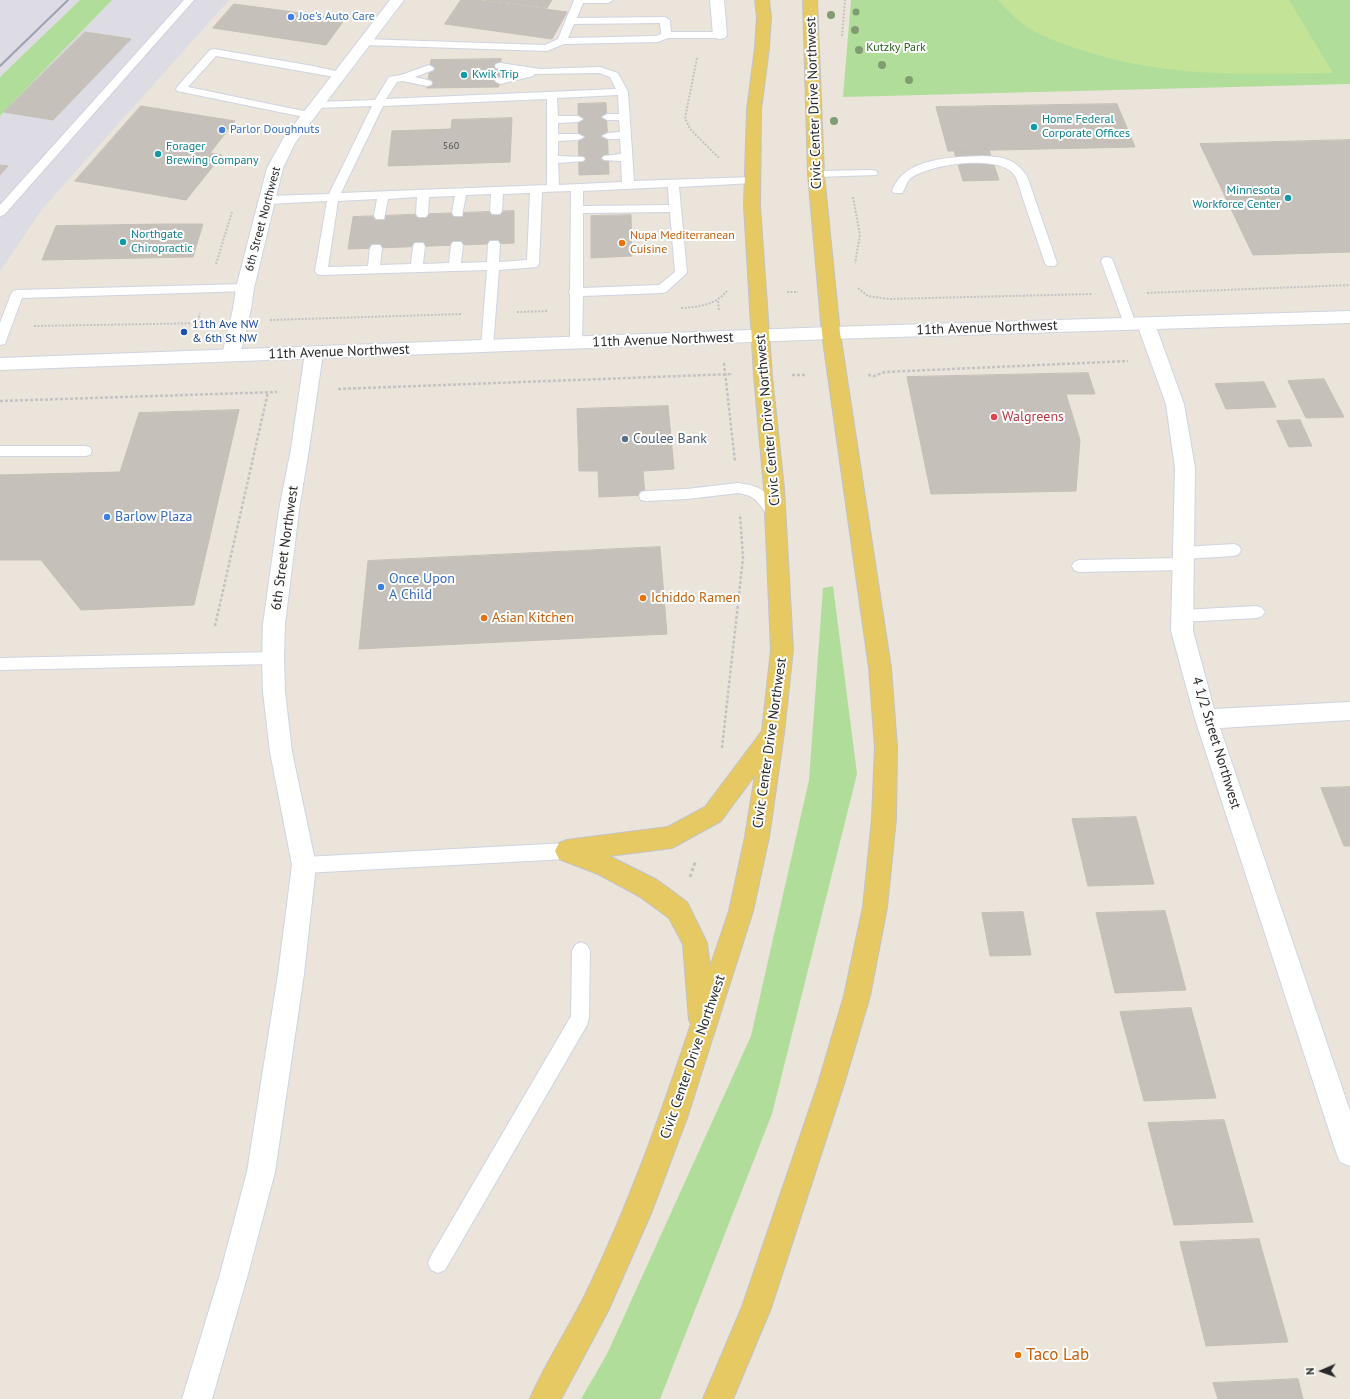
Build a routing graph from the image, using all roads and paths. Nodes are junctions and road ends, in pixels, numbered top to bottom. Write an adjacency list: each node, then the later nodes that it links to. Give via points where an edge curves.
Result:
1 (190, 0): 58 (lane)
2 (398, 0): 15 (street, 6th Street Northwest)
3 (579, 0): 4 (lane); 8 (lane)
4 (608, 0)
5 (717, 0): 12 (street)
6 (762, 0): 41 (main road, Civic Center Drive Northwest, via 764,17 754,110)
7 (810, 0): 40 (main road, Civic Center Drive Northwest)
8 (571, 21): 9 (lane); 14 (lane)
9 (597, 21): 10 (lane, via 665,20); 13 (lane)
10 (666, 35): 11 (lane); 13 (lane, via 658,39)
11 (700, 35): 12 (lane); 42 (path, via 695,74 685,118 689,130 714,151 721,161)
12 (720, 35)
13 (594, 40): 14 (lane)
14 (562, 41): 15 (lane, via 547,48)
15 (364, 42): 19 (street, 6th Street Northwest)
16 (500, 66): 18 (lane)
17 (429, 68): 20 (lane)
18 (540, 72): 21 (lane); 23 (lane, via 600,70 614,75)
19 (340, 75): 26 (street, 6th Street Northwest); 26 (lane, via 214,52 181,89)
20 (403, 78): 22 (lane); 25 (lane, via 393,79)
21 (500, 81)
22 (427, 83)
23 (623, 92): 24 (lane); 28 (lane)
24 (552, 95): 25 (lane); 30 (lane)
25 (379, 103): 26 (lane); 53 (lane)
26 (313, 110): 54 (street, 6th Street Northwest, via 281,154)
27 (607, 117): 28 (lane)
28 (625, 117): 31 (lane)
29 (578, 118): 30 (lane)
30 (552, 120): 34 (lane)
31 (626, 135): 32 (lane); 35 (lane)
32 (608, 136)
33 (578, 137): 34 (lane)
34 (552, 138): 38 (lane)
35 (626, 157): 36 (lane); 44 (lane)
36 (608, 158)
37 (579, 159): 38 (lane)
38 (552, 160): 46 (lane)
39 (872, 173): 40 (lane)
40 (816, 174): 75 (main road, Civic Center Drive Northwest)
41 (753, 180): 42 (lane); 77 (main road, Civic Center Drive Northwest, via 752,206)
42 (721, 181): 43 (lane)
43 (672, 183): 44 (lane); 55 (lane)
44 (628, 185): 45 (lane)
45 (577, 187): 46 (lane); 56 (lane)
46 (553, 188): 47 (lane)
47 (536, 189): 48 (lane); 68 (lane, via 533,264)
48 (497, 190): 50 (lane); 57 (lane)
49 (898, 191): 67 (lane, via 906,176 939,162 1006,162 1021,176)
50 (461, 192): 51 (lane); 59 (lane)
51 (423, 193): 52 (lane); 60 (lane)
52 (383, 195): 53 (lane); 61 (lane)
53 (333, 197): 54 (lane); 71 (lane, via 321,271)
54 (268, 200): 72 (street, 6th Street Northwest)
55 (675, 208): 56 (lane); 74 (lane, via 681,273 662,289)
56 (576, 210): 74 (lane)
57 (496, 211)
58 (0, 212)
59 (458, 213)
60 (422, 214)
61 (380, 216)
62 (494, 244): 68 (lane)
63 (456, 245): 69 (lane)
64 (419, 246): 70 (lane)
65 (376, 248): 71 (lane)
66 (1107, 261): 81 (lane)
67 (1051, 263)
68 (493, 266): 69 (lane); 87 (lane)
69 (455, 267): 70 (lane)
70 (416, 268): 71 (lane)
71 (374, 269)
72 (245, 288): 82 (lane, via 17,294); 89 (street, 6th Street Northwest)
73 (728, 289): 78 (path)
74 (576, 292): 86 (lane)
75 (828, 292): 76 (path); 77 (path); 83 (main road, Civic Center Drive Northwest)
76 (861, 292)
77 (758, 293): 84 (main road, Civic Center Drive Northwest)
78 (718, 301)
79 (1350, 317): 81 (street, 11th Avenue Northwest)
80 (197, 324): 82 (path)
81 (1138, 324): 83 (street, 11th Avenue Northwest); 104 (street, 4 1/2 Street Northwest, via 1175,404 1185,468)
82 (5, 327): 85 (lane)
83 (831, 333): 84 (street, 11th Avenue Northwest); 93 (main road, Civic Center Drive Northwest)
84 (761, 337): 86 (street, 11th Avenue Northwest); 94 (main road, Civic Center Drive Northwest)
85 (0, 341)
86 (576, 344): 87 (street, 11th Avenue Northwest)
87 (487, 347): 88 (street, 11th Avenue Northwest)
88 (314, 353): 89 (street, 11th Avenue Northwest); 95 (street, 6th Street Northwest)
89 (231, 355): 91 (street, 11th Avenue Northwest)
90 (1113, 362): 93 (path, via 885,372 874,376)
91 (0, 364)
92 (725, 373): 94 (path); 95 (path); 100 (path)
93 (838, 375): 94 (path); 125 (main road, Civic Center Drive Northwest, via 878,653 885,731 884,819 875,906 857,996 831,1084 756,1308)
94 (763, 376): 102 (main road, Civic Center Drive Northwest)
95 (309, 390): 96 (path); 109 (street, 6th Street Northwest, via 289,510 274,624)
96 (268, 392): 97 (path); 108 (path)
97 (0, 401)
98 (0, 451): 99 (lane)
99 (85, 451)
100 (738, 488): 101 (lane); 102 (lane, via 762,496); 114 (path, via 742,558)
101 (646, 496)
102 (775, 518): 113 (main road, Civic Center Drive Northwest, via 782,650)
103 (1234, 550): 104 (lane)
104 (1183, 559): 105 (lane); 107 (street, 4 1/2 Street Northwest)
105 (1079, 566)
106 (1257, 612): 107 (lane)
107 (1182, 616): 112 (street, 4 1/2 Street Northwest, via 1182,631)
108 (215, 626)
109 (273, 658): 110 (lane); 117 (street, 6th Street Northwest, via 281,752)
110 (0, 664)
111 (1350, 711): 112 (street)
112 (1206, 719): 121 (street, 4 1/2 Street Northwest)
113 (773, 733): 115 (main road); 120 (main road, Civic Center Drive Northwest, via 741,911)
114 (721, 753)
115 (713, 814): 116 (main road, via 672,838); 118 (path)
116 (567, 851): 117 (lane); 118 (main road, via 606,866 648,888)
117 (304, 865): 123 (street, 6th Street Northwest, via 291,974 261,1172)
118 (678, 910): 120 (main road, via 695,943)
119 (581, 952): 122 (lane, via 580,1018)
120 (702, 1030): 124 (main road, Civic Center Drive Northwest, via 638,1211 598,1301)
121 (1350, 1152)
122 (438, 1263)
123 (197, 1399)
124 (546, 1399)
125 (718, 1399)

